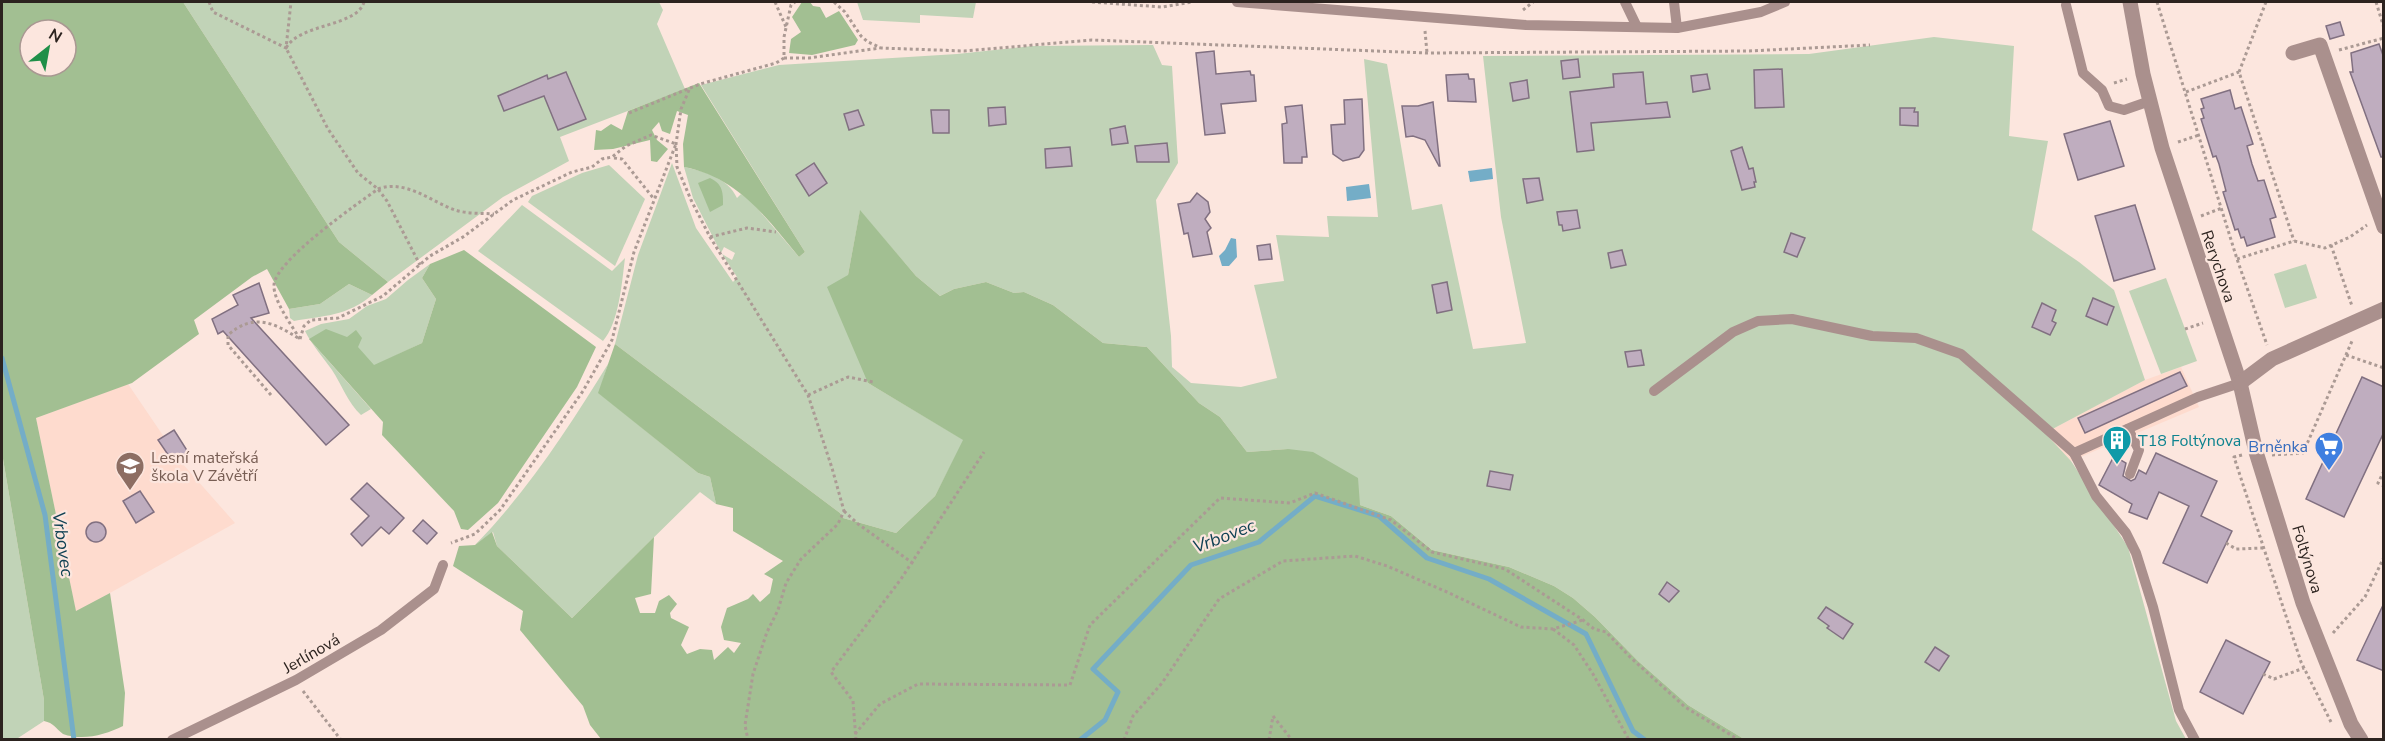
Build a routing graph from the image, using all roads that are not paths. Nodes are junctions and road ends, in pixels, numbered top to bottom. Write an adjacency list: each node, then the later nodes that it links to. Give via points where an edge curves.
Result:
1 (1237, 2): 7 (lane, via 1526,25)
2 (1625, 2): 7 (lane)
3 (1674, 2): 8 (lane)
4 (1785, 2): 8 (lane, via 1761,12)
5 (2130, 2): 10 (street, Rerychova)
6 (2066, 6): 10 (lane, via 2083,74 2102,90 2106,102 2118,110)
7 (1636, 27): 8 (lane)
8 (1677, 28)
9 (2293, 53): 11 (street, via 2320,45)
10 (2150, 101): 13 (street, Rerychova, via 2184,221)
11 (2378, 224)
12 (2384, 309): 13 (street, via 2272,359)
13 (2240, 383): 15 (lane, via 2198,397); 21 (street, Foltýnova, via 2256,452 2303,603)
14 (1654, 391): 16 (lane, via 1733,332 1758,321 1792,319 1872,336 1916,338 1961,354)
15 (2128, 429): 16 (lane); 17 (lane, via 2139,450)
16 (2074, 453): 20 (lane, via 2096,496 2126,533 2136,553 2179,710)
17 (2130, 474)
18 (443, 565): 19 (lane, Jerlínová, via 434,589 381,630 296,680)
19 (172, 740)
20 (2195, 740)
21 (2361, 740)

